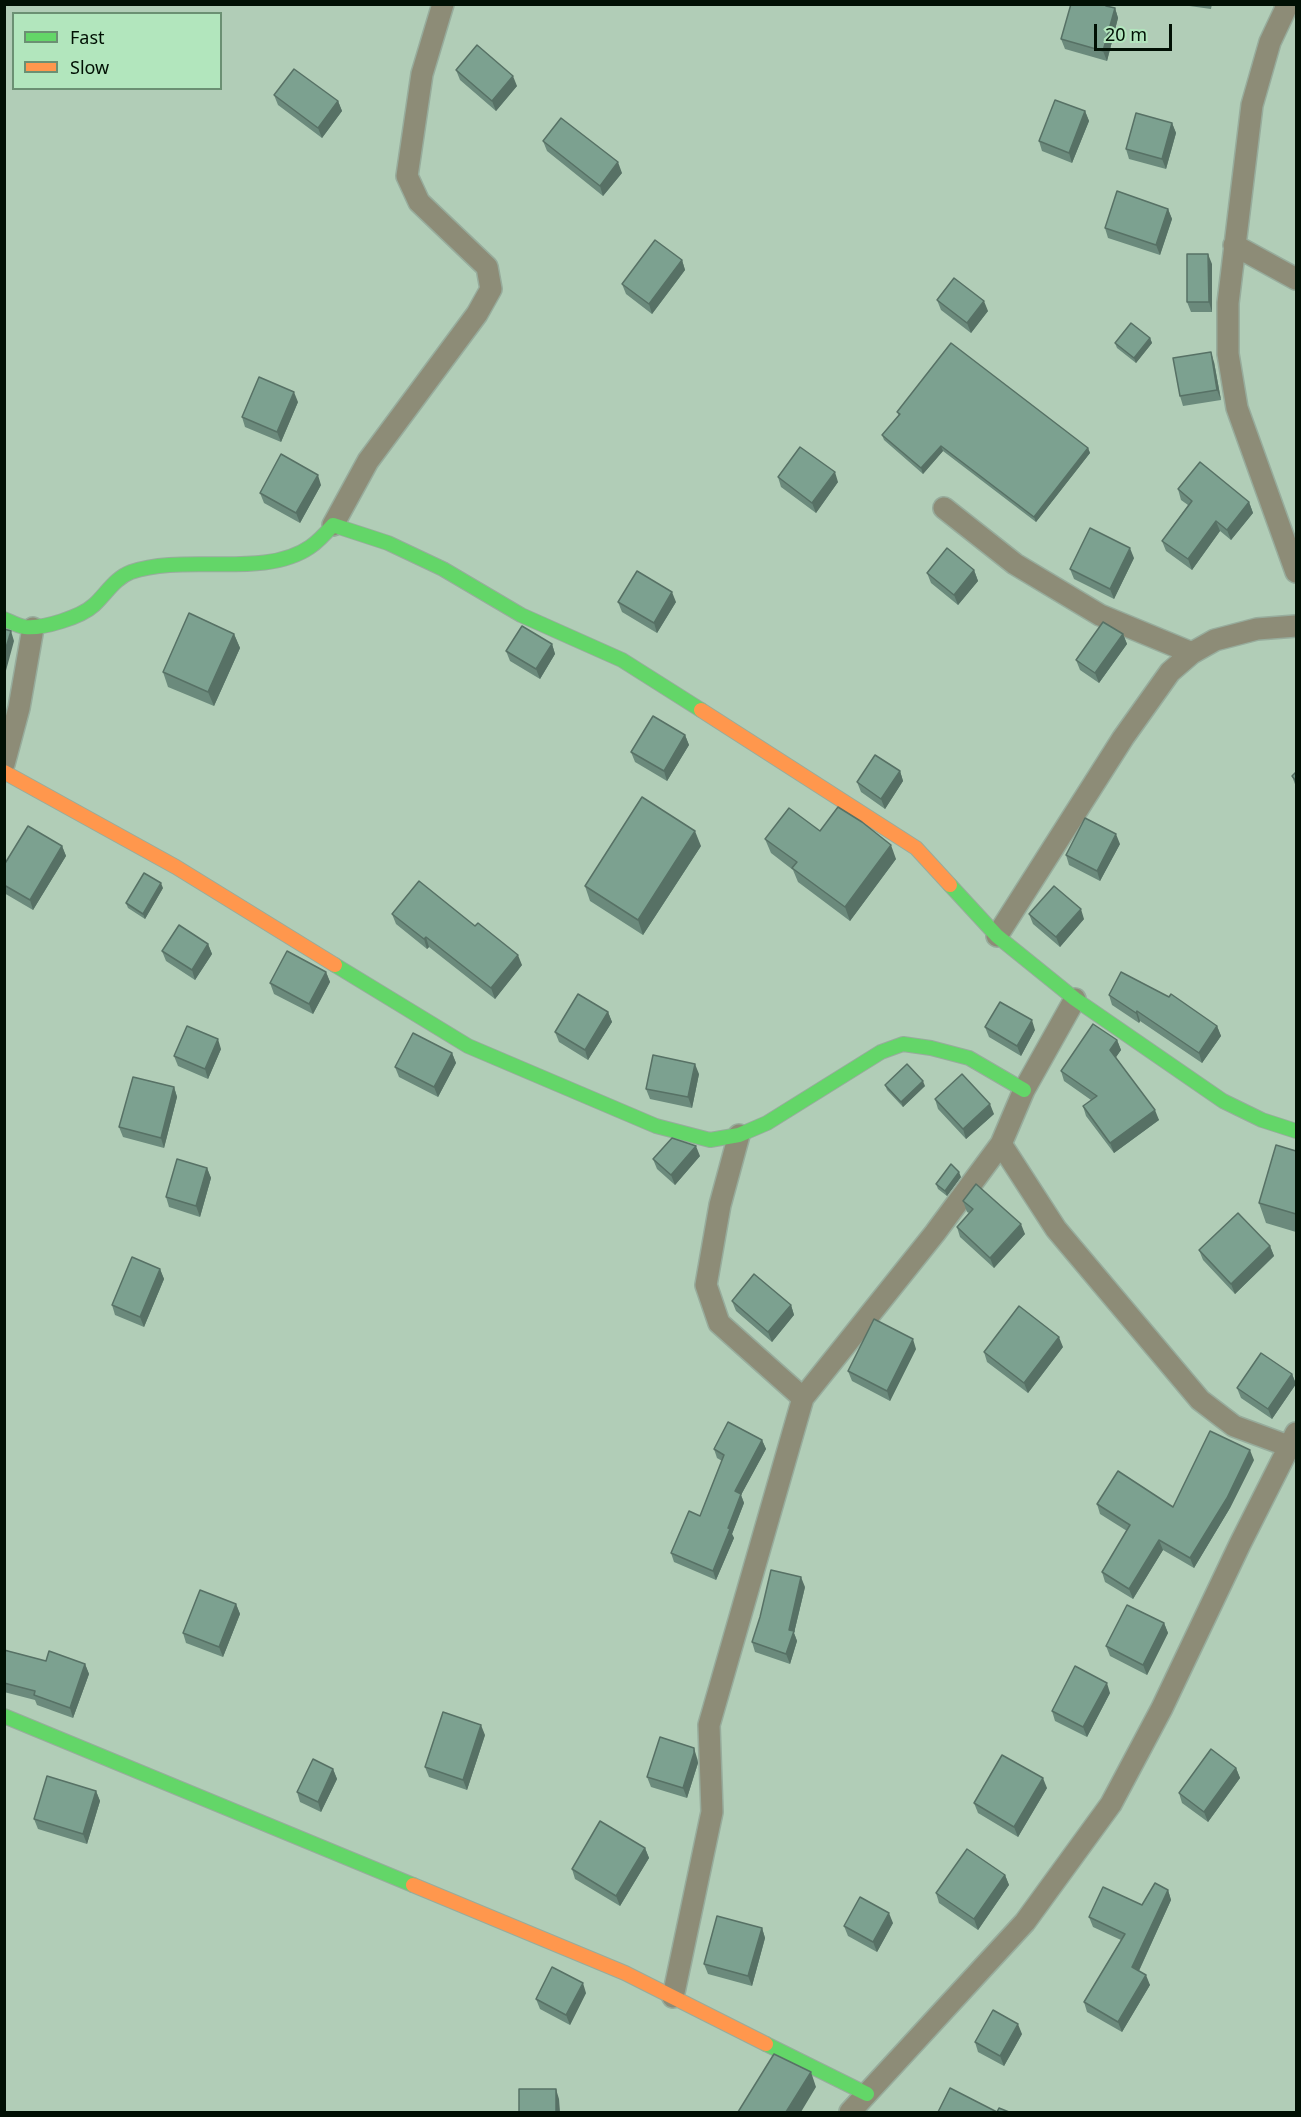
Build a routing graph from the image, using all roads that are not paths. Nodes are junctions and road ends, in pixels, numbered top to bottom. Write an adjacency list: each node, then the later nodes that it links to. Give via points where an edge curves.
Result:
1 (443, 4): 6 (street, via 422,74 407,176 419,202 487,267 491,289 477,314 368,461)
2 (1289, 10): 3 (street, via 1270,42 1252,105)
3 (1234, 245): 4 (street); 7 (street, via 1228,354 1237,408)
4 (1296, 279)
5 (944, 508): 11 (street, via 1015,564 1100,615)
6 (333, 525): 10 (street, via 307,550 271,562 174,564 132,572 119,578 90,609); 14 (street, via 388,543 443,569 521,615 622,660 916,848)
7 (1296, 572)
8 (4, 619): 10 (street)
9 (1296, 626): 11 (street, via 1246,631 1215,640)
10 (33, 628): 12 (street)
11 (1192, 654): 14 (street, via 1170,672 1123,738)
12 (4, 764)
13 (4, 772): 18 (street, via 176,867 468,1046 656,1126 710,1140)
14 (997, 936): 15 (street)
15 (1075, 999): 16 (street); 17 (street, via 1223,1101)
16 (1024, 1090): 18 (street, via 969,1058 903,1044 881,1052 767,1123); 19 (street)
17 (1296, 1131)
18 (739, 1135): 20 (street, via 720,1205 706,1285 718,1323)
19 (1001, 1144): 20 (street); 21 (street, via 1056,1228 1200,1400 1234,1426)
20 (803, 1398): 23 (street, via 709,1725 712,1812)
21 (1294, 1440): 24 (street, via 1111,1804 1025,1922)
22 (4, 1716): 23 (street, via 625,1973)
23 (673, 1997): 24 (street)
24 (867, 2094): 25 (street)
25 (850, 2112)

